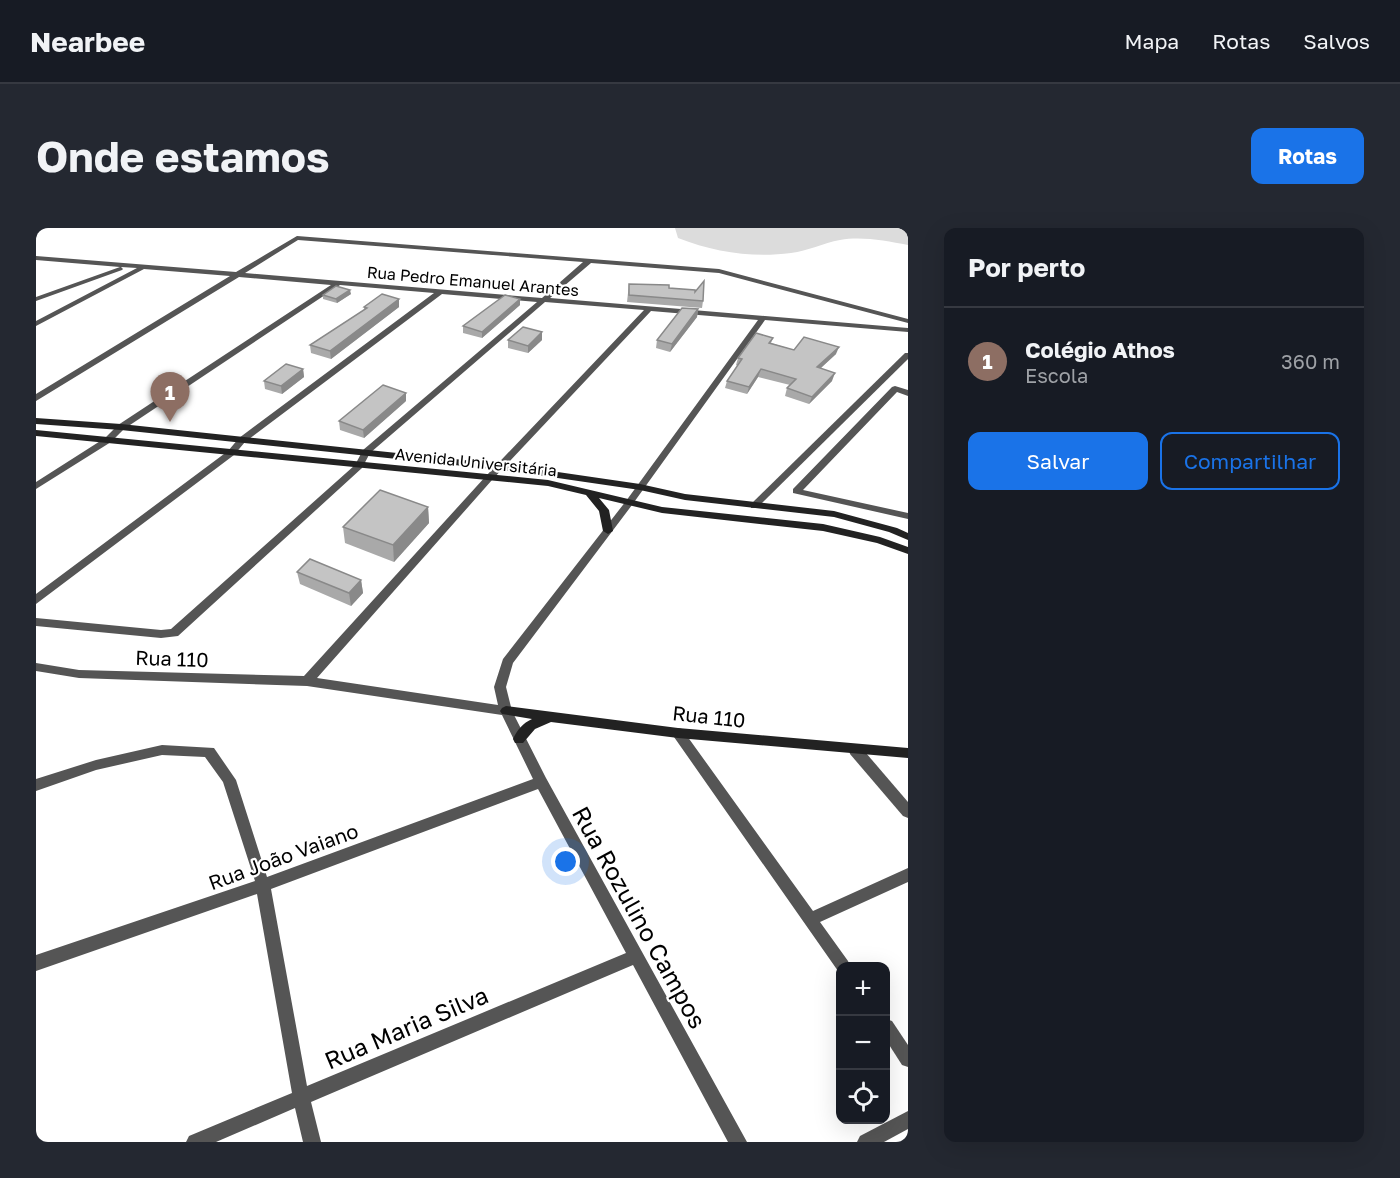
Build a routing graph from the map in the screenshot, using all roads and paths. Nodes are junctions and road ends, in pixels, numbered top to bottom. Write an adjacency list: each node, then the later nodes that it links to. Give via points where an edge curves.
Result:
1 (36, 258): 3 (street, Rua Pedro Emanuel Arantes)
2 (589, 261): 5 (street, via 297,238); 11 (street); 13 (street, via 719,271)
3 (125, 267): 4 (street, Rua Pedro Emanuel Arantes); 9 (street)
4 (143, 268): 5 (street, Rua Pedro Emanuel Arantes); 16 (street)
5 (236, 276): 6 (street, Rua Pedro Emanuel Arantes); 21 (street)
6 (338, 284): 7 (street, Rua Pedro Emanuel Arantes); 23 (street)
7 (440, 292): 11 (street, Rua Pedro Emanuel Arantes); 26 (street)
8 (36, 294): 9 (street)
9 (46, 295): 10 (street)
10 (36, 299)
11 (545, 300): 12 (street, Rua Pedro Emanuel Arantes); 27 (street)
12 (649, 309): 14 (street, Rua Pedro Emanuel Arantes); 30 (street)
13 (872, 311): 15 (street); 17 (street)
14 (763, 318): 17 (street, Rua Pedro Emanuel Arantes); 33 (street)
15 (908, 321)
16 (36, 324)
17 (871, 327): 18 (street, Rua Pedro Emanuel Arantes)
18 (908, 330)
19 (908, 355): 37 (street)
20 (908, 393): 39 (street, via 895,389 796,491)
21 (36, 398)
22 (36, 421): 23 (street, Avenida Universitária)
23 (121, 427): 25 (street); 26 (street, Avenida Universitária)
24 (36, 433): 25 (street, Avenida Universitária)
25 (108, 440): 28 (street, Avenida Universitária); 32 (street)
26 (242, 440): 27 (street, Avenida Universitária); 28 (street)
27 (366, 452): 29 (street); 30 (street, Avenida Universitária)
28 (231, 453): 29 (street, Avenida Universitária); 43 (street)
29 (360, 466): 31 (street, Avenida Universitária); 44 (street, via 174,633)
30 (502, 467): 31 (street); 33 (street, Avenida Universitária)
31 (489, 478): 34 (street, Avenida Universitária, via 548,483); 46 (street)
32 (36, 486)
33 (640, 487): 35 (street, Avenida Universitária); 36 (street)
34 (589, 492): 36 (street, Avenida Universitária); 40 (street, via 604,510)
35 (690, 497): 37 (street, Avenida Universitária); 38 (street)
36 (629, 503): 38 (street, Avenida Universitária); 40 (street)
37 (754, 506): 41 (street, Avenida Universitária, via 834,514)
38 (693, 514): 42 (street, Avenida Universitária, via 838,530)
39 (908, 516)
40 (608, 531): 47 (street, via 507,662 500,687)
41 (908, 537)
42 (908, 551)
43 (36, 600)
44 (36, 622)
45 (36, 667): 46 (street, Rua 110, via 79,674)
46 (307, 681): 47 (street, Rua 110)
47 (506, 711): 48 (street, Rua 110); 50 (street, Rua Rozulino Campos)
48 (555, 718): 49 (street, Rua 110); 50 (street, via 532,723)
49 (678, 733): 51 (street, Rua 110); 58 (street)
50 (519, 739): 53 (street, Rua Rozulino Campos)
51 (855, 750): 52 (street, Rua 110); 55 (street)
52 (908, 753)
53 (541, 782): 57 (street, Rua João Vaiano); 59 (street, Rua Rozulino Campos)
54 (36, 785): 57 (street, via 96,765 162,750 209,752 230,780)
55 (908, 812)
56 (908, 875): 58 (street)
57 (263, 885): 61 (street, Rua João Vaiano); 64 (street)
58 (810, 920): 60 (street)
59 (636, 956): 64 (street, Rua Maria Silva); 68 (street, Rua Rozulino Campos)
60 (840, 962)
61 (36, 963)
62 (890, 1034): 63 (street)
63 (908, 1059)
64 (301, 1097): 66 (street, Rua Maria Silva); 67 (street)
65 (908, 1120): 69 (street)
66 (195, 1142)
67 (312, 1142)
68 (738, 1142)
69 (866, 1142)

